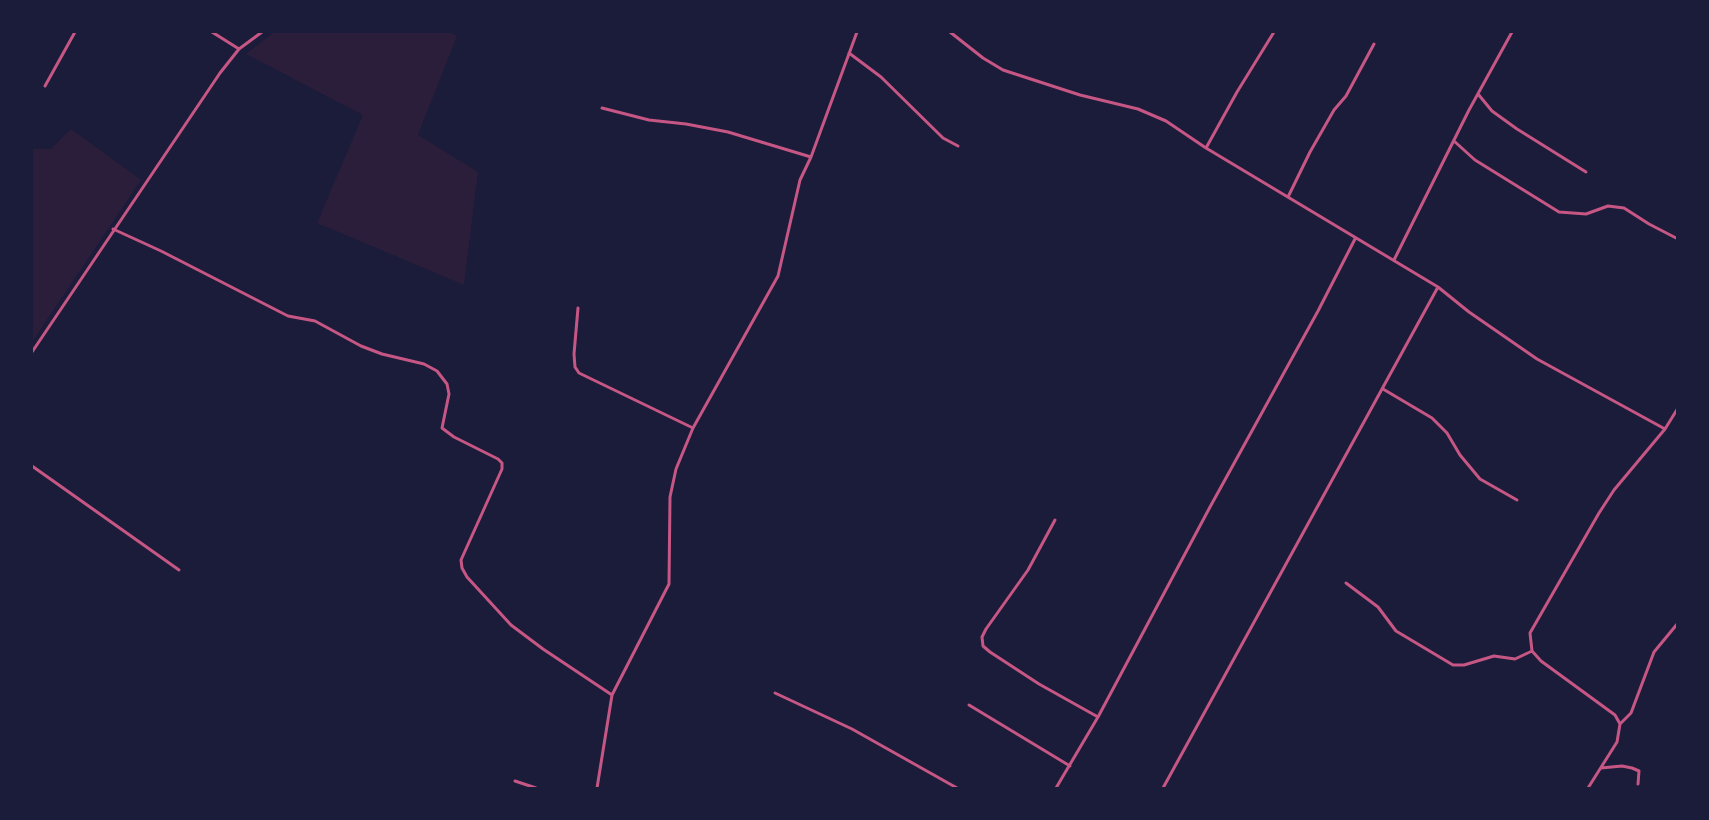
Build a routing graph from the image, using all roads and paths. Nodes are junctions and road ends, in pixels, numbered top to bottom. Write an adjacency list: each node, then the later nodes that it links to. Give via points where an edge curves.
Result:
1 (75, 32): 11 (street)
2 (212, 32): 9 (street)
3 (262, 32): 9 (street)
4 (857, 32): 10 (street)
5 (950, 32): 16 (street, via 1004,70 1138,110 1166,121)
6 (1274, 32): 16 (street)
7 (1512, 32): 12 (street)
8 (1374, 44): 19 (street)
9 (240, 49): 20 (street)
10 (849, 53): 15 (street, via 881,77 932,128); 17 (street)
11 (45, 86)
12 (1478, 94): 14 (street); 18 (street, via 1492,111)
13 (602, 108): 17 (street, via 728,132)
14 (1454, 141): 22 (street, via 1475,159 1559,212 1586,214 1608,206 1624,208); 23 (street)
15 (958, 146)
16 (1206, 148): 19 (street)
17 (811, 157): 29 (street, via 800,180 778,276)
18 (1586, 172)
19 (1288, 197): 21 (street)
20 (113, 229): 26 (street); 39 (street, via 288,316 315,321 361,346 437,371 449,394 442,428 502,463 462,560 466,577 511,625)
21 (1354, 239): 23 (street); 41 (street)
22 (1677, 239)
23 (1394, 260): 24 (street)
24 (1438, 287): 27 (street); 30 (street, via 1537,359)
25 (578, 308): 29 (street, via 574,354 579,374)
26 (32, 352)
27 (1383, 389): 32 (street, via 1432,418 1480,478); 47 (street)
28 (1677, 408): 30 (street)
29 (693, 428): 39 (street, via 676,469 670,497 669,584)
30 (1665, 429): 37 (street, via 1599,513 1530,633)
31 (32, 466): 34 (street)
32 (1517, 500)
33 (1055, 520): 41 (street, via 1028,570 982,638 990,652)
34 (180, 570)
35 (1346, 583): 37 (street, via 1378,607 1399,633 1453,664 1464,665 1494,656 1515,659)
36 (1677, 623): 42 (street, via 1654,652 1631,713)
37 (1532, 651): 42 (street, via 1615,715)
38 (775, 693): 50 (street, via 852,729)
39 (612, 695): 49 (street)
40 (969, 705): 43 (street)
41 (1098, 717): 43 (street)
42 (1620, 724): 44 (street, via 1617,742)
43 (1070, 766): 51 (street)
44 (1601, 768): 46 (street, via 1622,766 1639,771); 52 (street)
45 (515, 781): 48 (street)
46 (1638, 784)
47 (1165, 788)
48 (536, 789)
49 (597, 789)
50 (957, 789)
51 (1056, 789)
52 (1588, 789)

